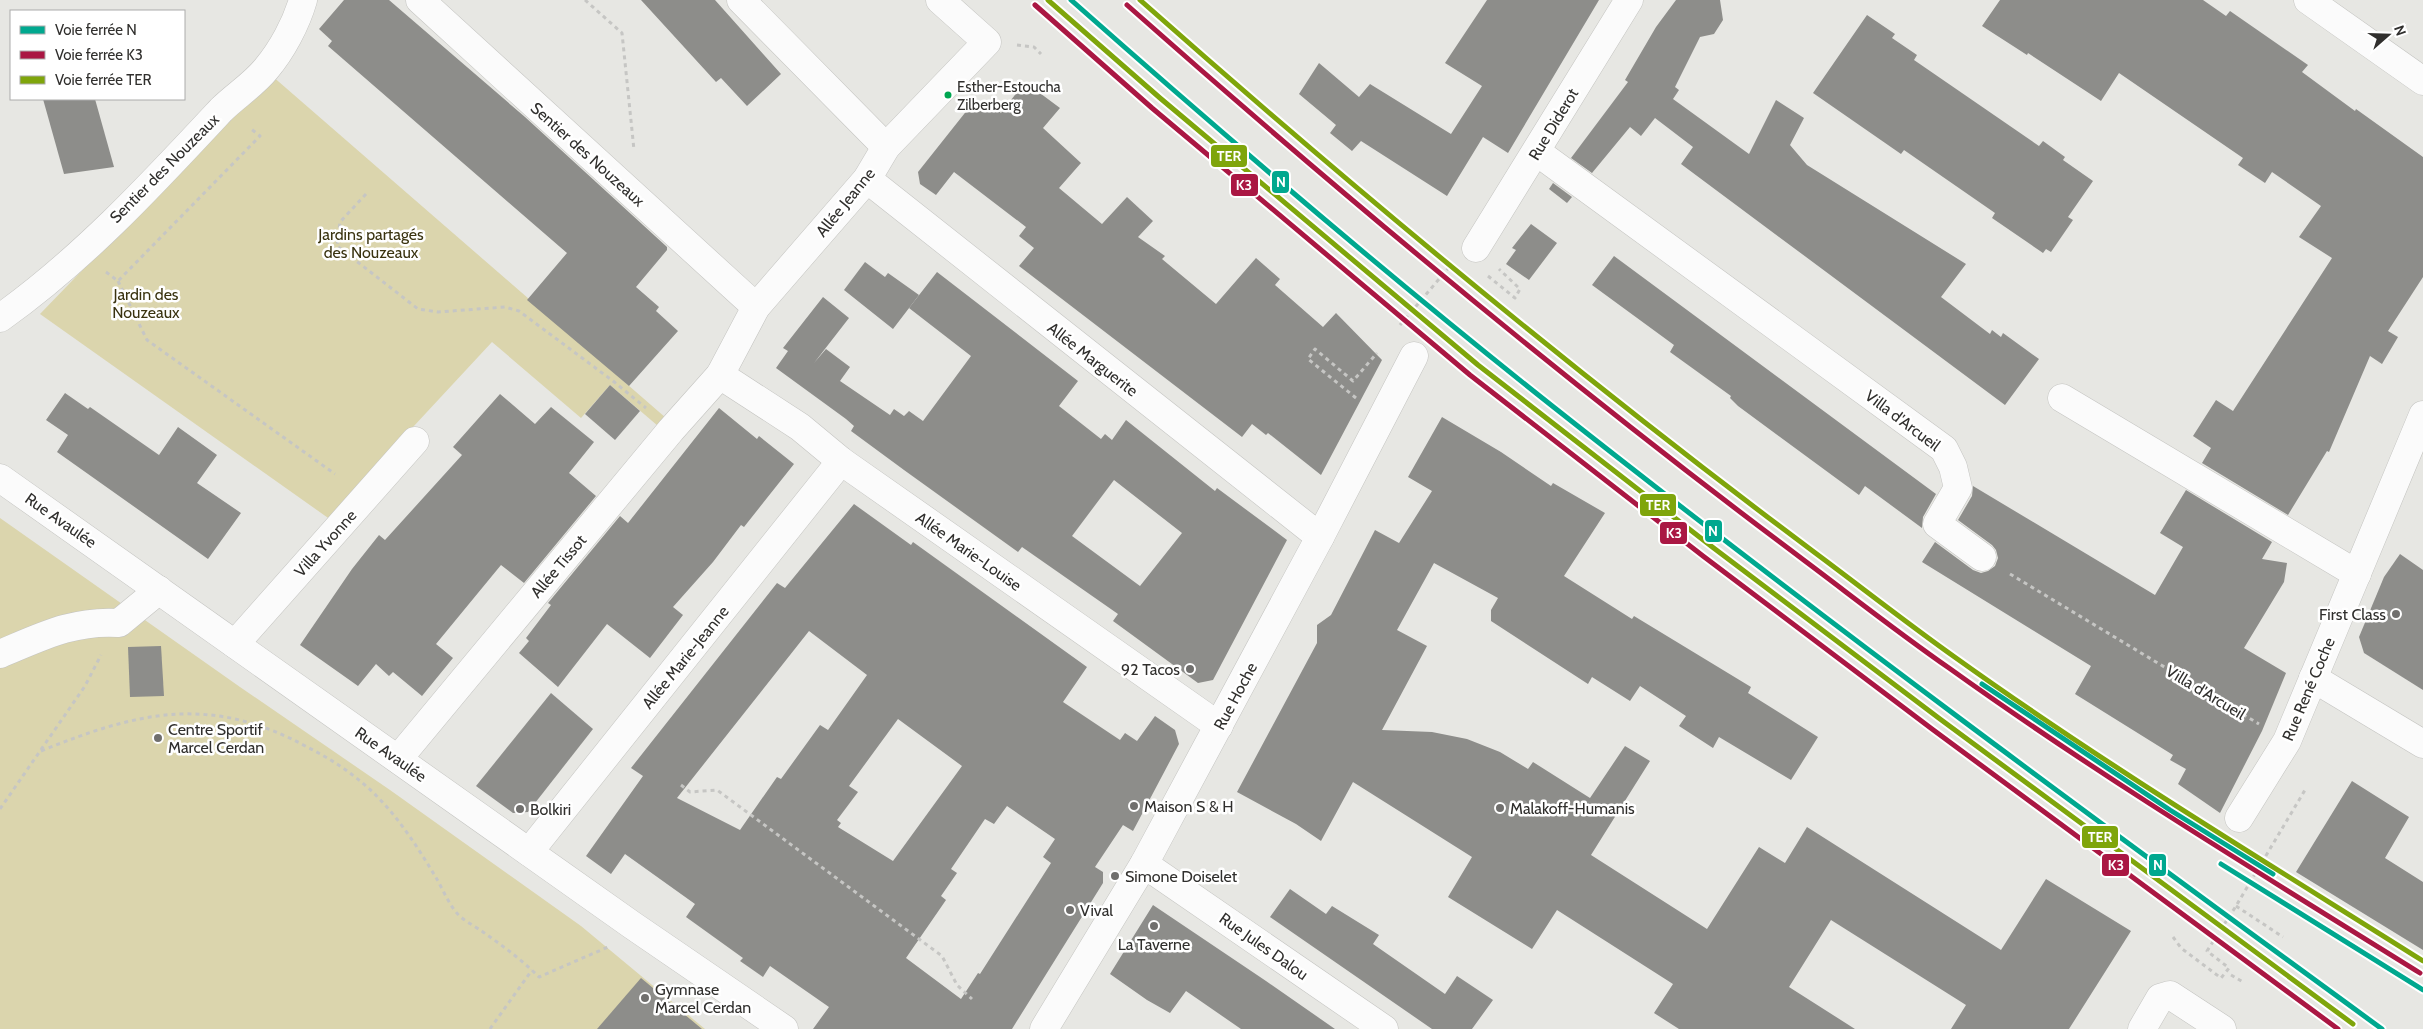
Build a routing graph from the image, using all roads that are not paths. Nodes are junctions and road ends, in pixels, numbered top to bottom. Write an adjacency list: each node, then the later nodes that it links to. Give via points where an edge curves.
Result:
1 (303, 0): 13 (street, Sentier des Nouzeaux, via 297,20 266,69 81,251)
2 (420, 0): 12 (street, Sentier des Nouzeaux)
3 (741, 0): 8 (street)
4 (940, 0): 8 (street, Allée Jeanne, via 987,42)
5 (1629, 0): 9 (street, Rue Diderot)
6 (2308, 0): 7 (street)
7 (2423, 81)
8 (886, 147): 10 (street, Allée Jeanne)
9 (1537, 152): 11 (street, Rue Diderot); 22 (street, Villa d'Arcueil, via 1944,449 1958,488 1937,524)
10 (867, 179): 12 (street, Allée Jeanne); 21 (street, Allée Marguerite)
11 (1465, 254)
12 (756, 307): 15 (street, Allée Jeanne)
13 (0, 318)
14 (1414, 356): 21 (street, Rue Hoche)
15 (720, 375): 19 (street, Allée Marie-Louise, via 800,427); 30 (street, Allée Tissot)
16 (2062, 398): 23 (street)
17 (2422, 422): 23 (street, Rue René Coche)
18 (416, 441): 25 (street, Villa Yvonne)
19 (841, 461): 28 (street, Allée Marie-Louise); 32 (street, Allée Marie-Jeanne)
20 (0, 478): 24 (street, Rue Avaulée)
21 (1320, 537): 28 (street, Rue Hoche)
22 (1982, 557)
23 (2356, 574): 27 (street, Rue René Coche)
24 (159, 590): 25 (street, Rue Avaulée); 26 (street, via 119,623 96,621 68,626)
25 (235, 644): 30 (street, Rue Avaulée)
26 (0, 654)
27 (2313, 678): 29 (street); 31 (street, Rue René Coche, via 2287,741)
28 (1219, 726): 33 (street, Rue Hoche)
29 (2423, 744)
30 (398, 759): 32 (street, Rue Avaulée)
31 (2239, 818)
32 (529, 852): 34 (street, Rue Avaulée)
33 (1144, 864): 35 (street, Rue Hoche); 36 (street, Rue Jules Dalou)
34 (784, 1029)
35 (1044, 1029)
36 (1384, 1029)
37 (2142, 1029): 38 (street, via 2160,998 2170,995)
38 (2222, 1029)

